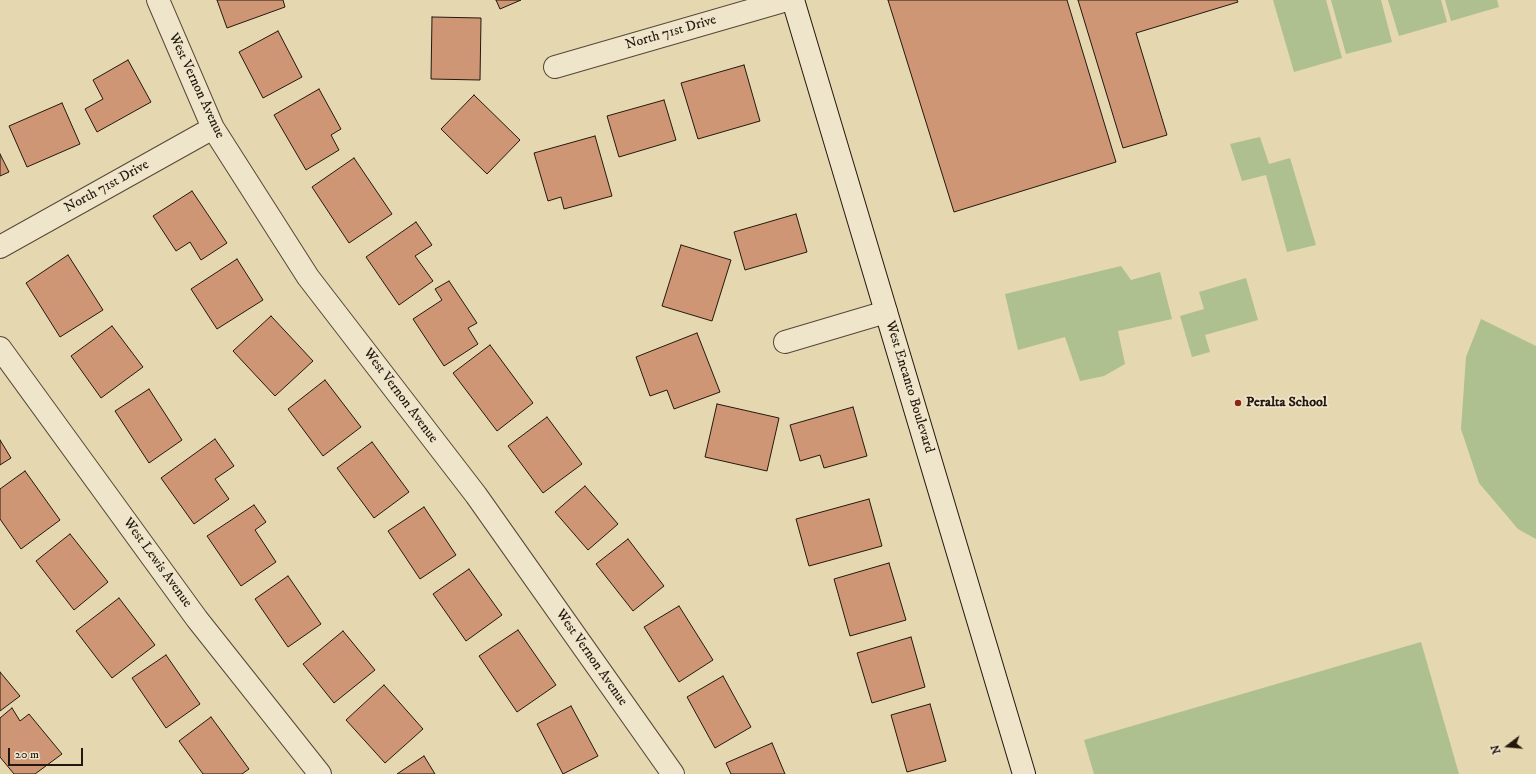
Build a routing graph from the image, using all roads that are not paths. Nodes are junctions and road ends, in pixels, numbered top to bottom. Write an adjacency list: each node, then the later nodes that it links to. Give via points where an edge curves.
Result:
1 (158, 0): 5 (street, West Vernon Avenue)
2 (787, 0): 4 (street, North 71st Drive)
3 (793, 0): 7 (street, West Encanto Boulevard)
4 (556, 67)
5 (213, 128): 6 (street, North 71st Drive); 11 (street, West Vernon Avenue, via 308,277 476,495)
6 (0, 246)
7 (886, 312): 8 (street); 12 (street, West Encanto Boulevard)
8 (785, 342)
9 (0, 348): 10 (street, West Lewis Avenue, via 197,619)
10 (320, 774)
11 (673, 774)
12 (1024, 774)

